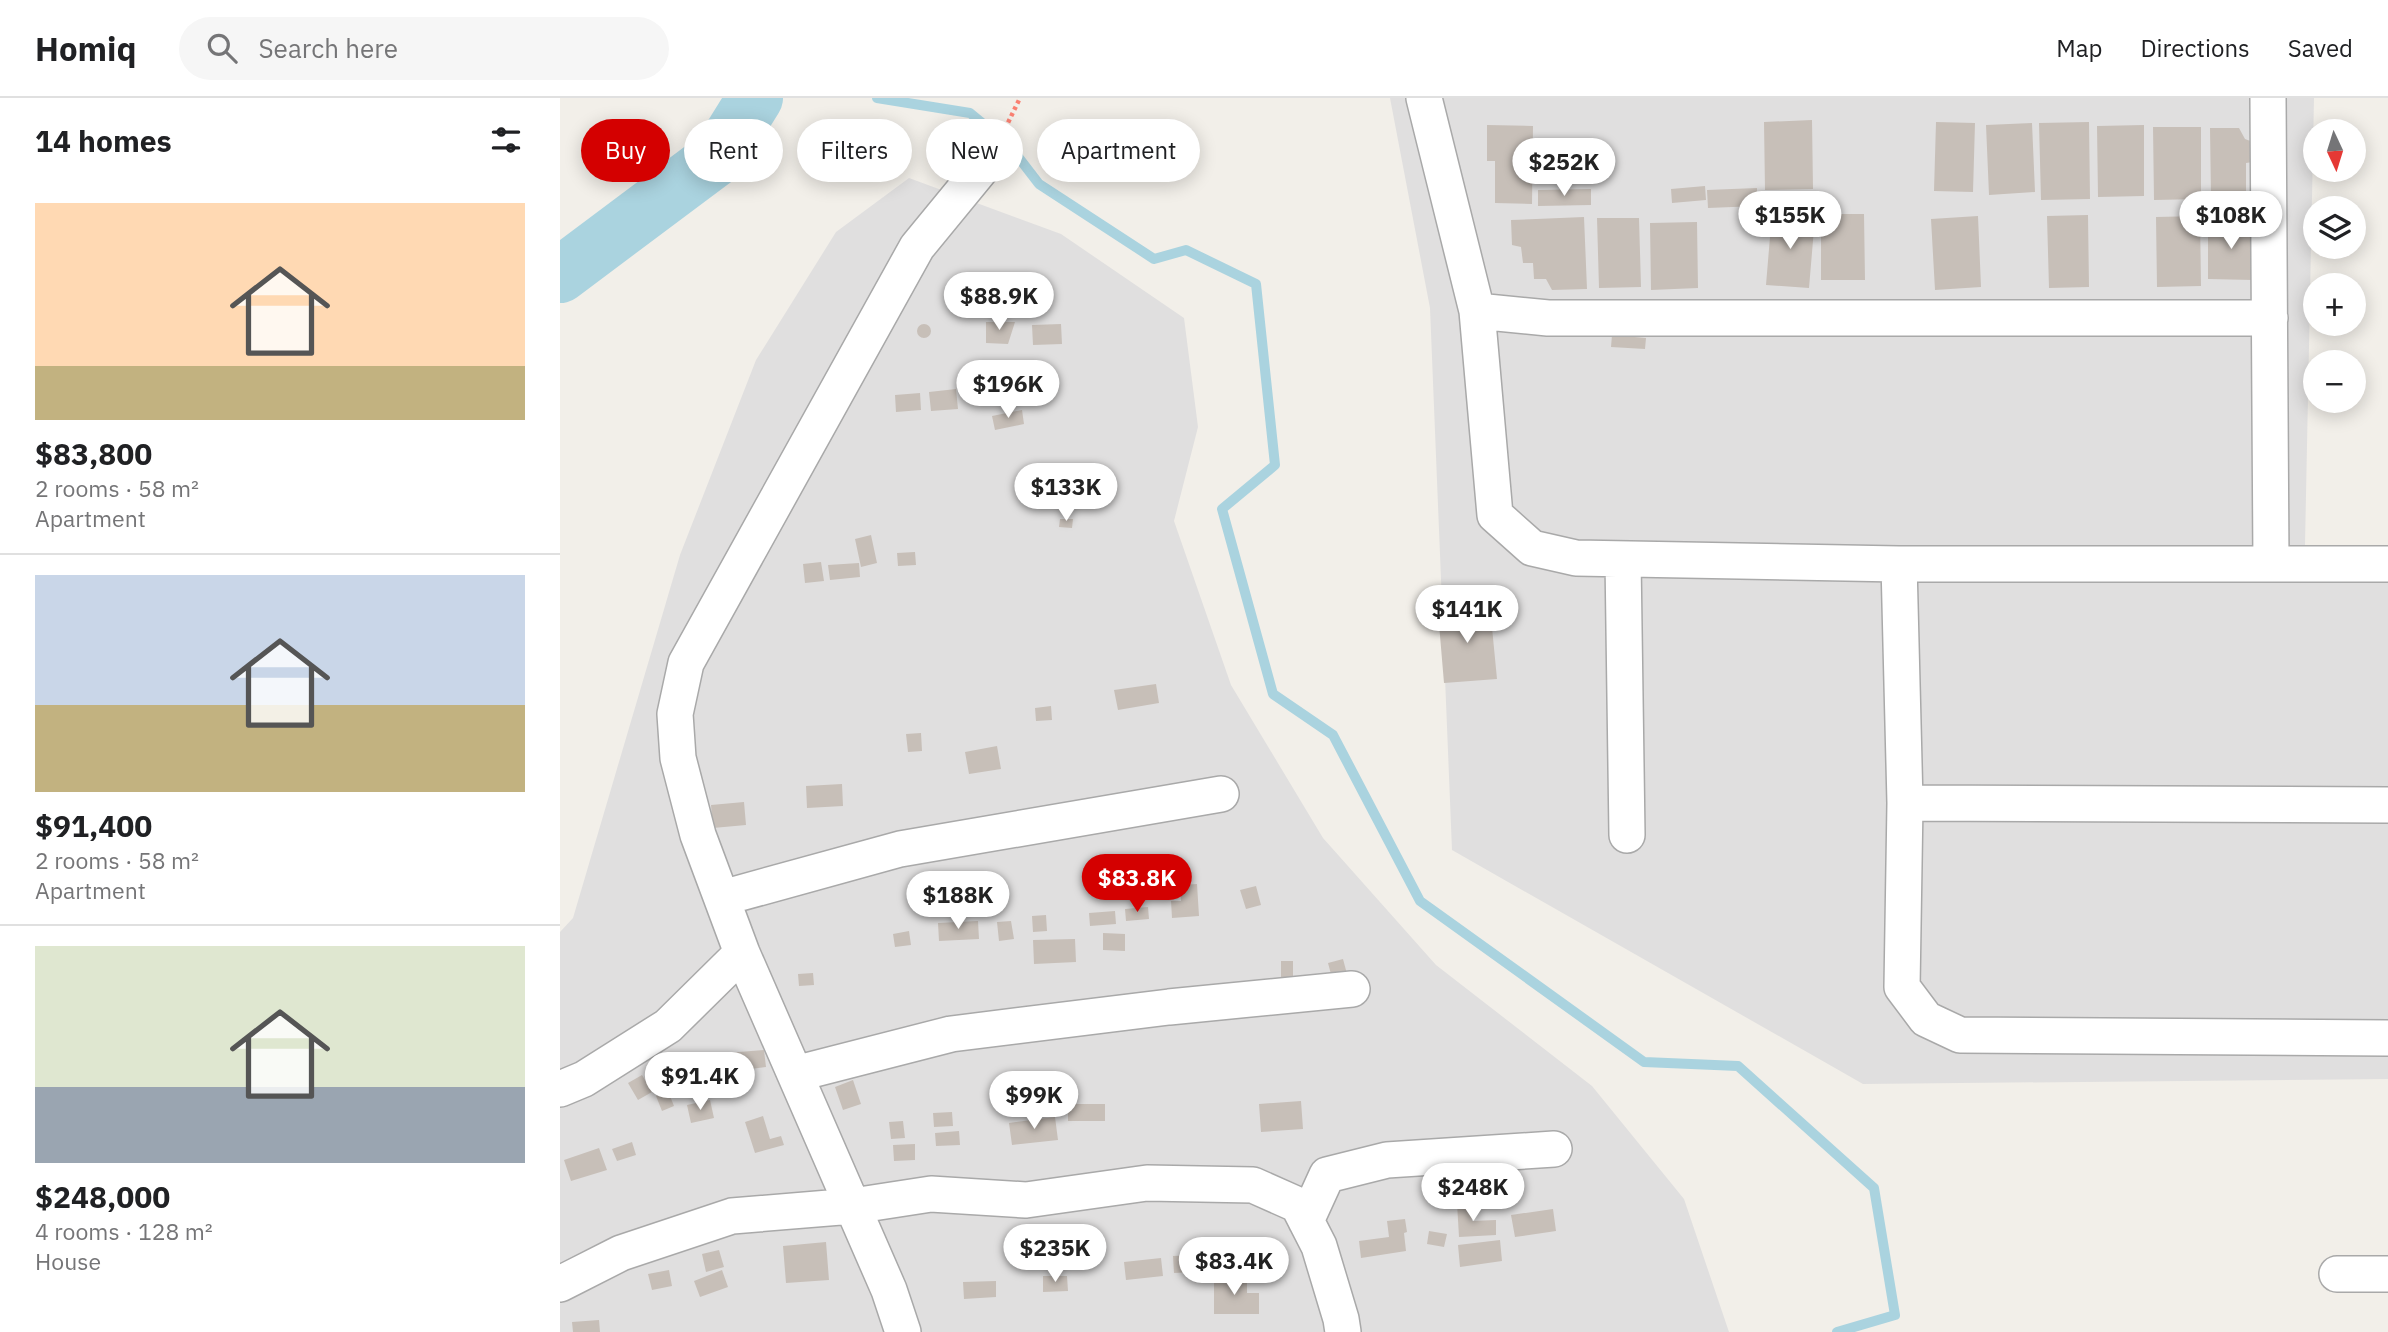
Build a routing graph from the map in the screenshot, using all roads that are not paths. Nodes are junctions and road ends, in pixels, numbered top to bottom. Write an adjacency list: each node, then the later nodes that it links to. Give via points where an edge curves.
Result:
1 (1424, 98): 4 (street)
2 (2269, 98): 5 (street)
3 (970, 182): 14 (street, via 917,247 686,663 675,714 678,758 698,835)
4 (1477, 311): 5 (street, via 1548,318); 6 (street, via 1495,515 1532,548 1576,558)
5 (2270, 318): 7 (street)
6 (1623, 559): 8 (street); 13 (street)
7 (2271, 563): 8 (street); 9 (street)
8 (1899, 564): 11 (street)
9 (2388, 564)
10 (1221, 794): 14 (street, via 900,849)
11 (1905, 803): 12 (street); 17 (street, via 1902,987 1926,1019 1960,1035)
12 (2388, 805)
13 (1627, 835)
14 (722, 898): 15 (street)
15 (742, 953): 18 (street); 19 (street, via 668,1026)
16 (1352, 989): 18 (street, via 951,1034)
17 (2388, 1038)
18 (795, 1074): 23 (street)
19 (560, 1089)
20 (1554, 1149): 21 (street, via 1387,1160)
21 (1327, 1175): 22 (street); 24 (street)
22 (1253, 1185): 23 (street, via 1147,1183 1026,1199 931,1194); 24 (street, via 1298,1205)
23 (853, 1206): 27 (street, via 732,1216 621,1253); 28 (street)
24 (1306, 1221): 29 (street, via 1319,1246)
25 (2388, 1273): 26 (street)
26 (2337, 1274)
27 (560, 1284)
28 (902, 1332)
29 (1343, 1332)

